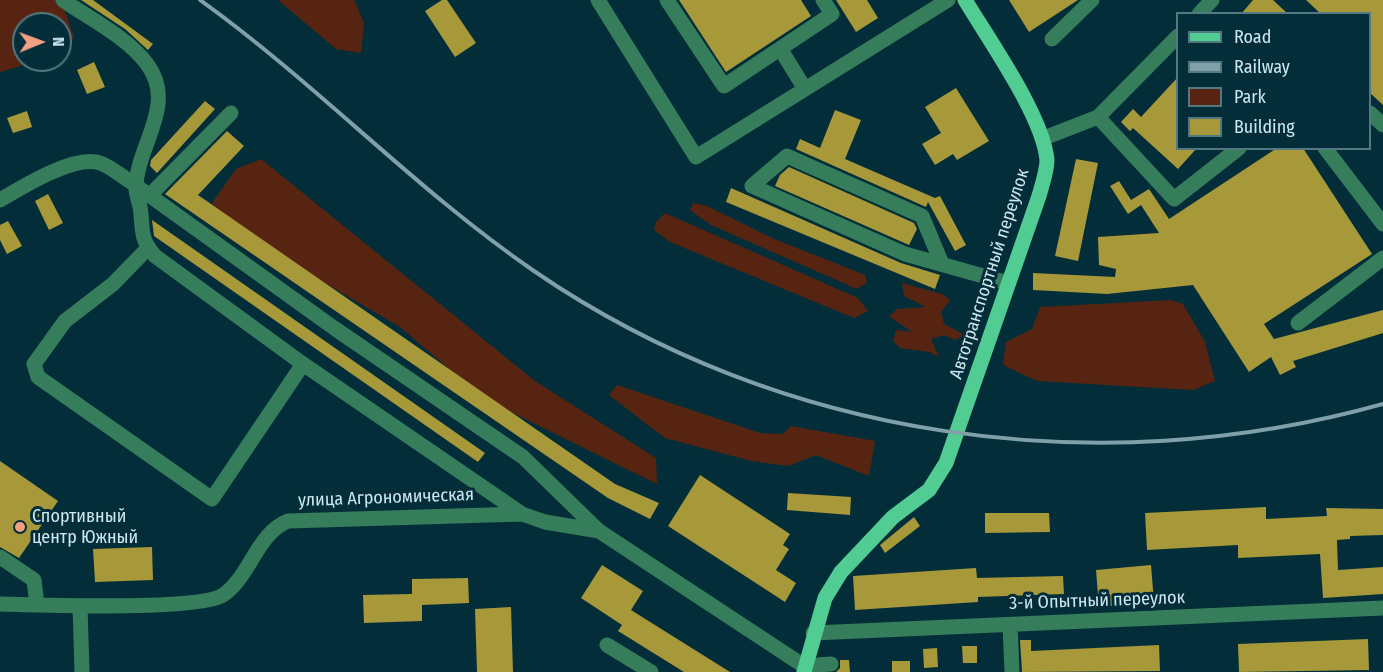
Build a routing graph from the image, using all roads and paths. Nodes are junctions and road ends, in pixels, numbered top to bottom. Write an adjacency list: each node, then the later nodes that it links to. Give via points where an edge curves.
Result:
1 (63, 0): 21 (street, via 127,45 153,74 158,107)
2 (598, 0): 13 (street, via 696,157)
3 (667, 0): 12 (street, via 724,86)
4 (823, 0): 12 (street, via 832,14)
5 (948, 0): 13 (street)
6 (965, 0): 18 (main road, Автотранспортный переулок)
7 (1092, 0): 11 (street)
8 (1212, 0): 9 (street)
9 (1201, 12)
10 (1176, 38): 16 (street)
11 (1052, 39)
12 (781, 50): 13 (street)
13 (805, 89)
14 (231, 113): 22 (street)
15 (1371, 114): 17 (street)
16 (1098, 117): 18 (street); 19 (street, via 1174,199)
17 (1383, 125)
18 (1044, 138): 28 (main road, Автотранспортный переулок, via 1047,162 1039,196)
19 (1236, 150)
20 (1327, 150): 24 (street)
21 (136, 187): 22 (street); 23 (street, via 99,162 82,161 31,181); 25 (street, via 142,238)
22 (149, 196): 32 (street, via 523,458)
23 (0, 200)
24 (1383, 224)
25 (148, 248): 30 (street); 30 (street, via 112,284 65,321 34,364 38,377 212,499)
26 (1383, 258): 29 (street)
27 (942, 264): 27 (street, via 905,254 752,186 787,156 922,216); 28 (street)
28 (1008, 284): 39 (main road, Автотранспортный переулок, via 946,463 929,490 892,517 841,572 825,598)
29 (1298, 322)
30 (303, 364): 31 (street)
31 (522, 514): 32 (street); 36 (street, улица Агрономическая, via 288,521 273,530 233,585 213,600)
32 (599, 531): 42 (street)
33 (0, 557): 35 (street, via 34,580)
34 (0, 604): 35 (street, улица Агрономическая)
35 (37, 605): 36 (street, улица Агрономическая)
36 (80, 606): 43 (street)
37 (1383, 608): 38 (street, 3-й Опытный переулок)
38 (1010, 625): 39 (street, 3-й Опытный переулок); 45 (street)
39 (813, 633): 42 (main road, Автотранспортный переулок)
40 (607, 645): 44 (street)
41 (831, 664): 42 (street)
42 (804, 669)
43 (82, 672)
44 (651, 672)
45 (1012, 672)

